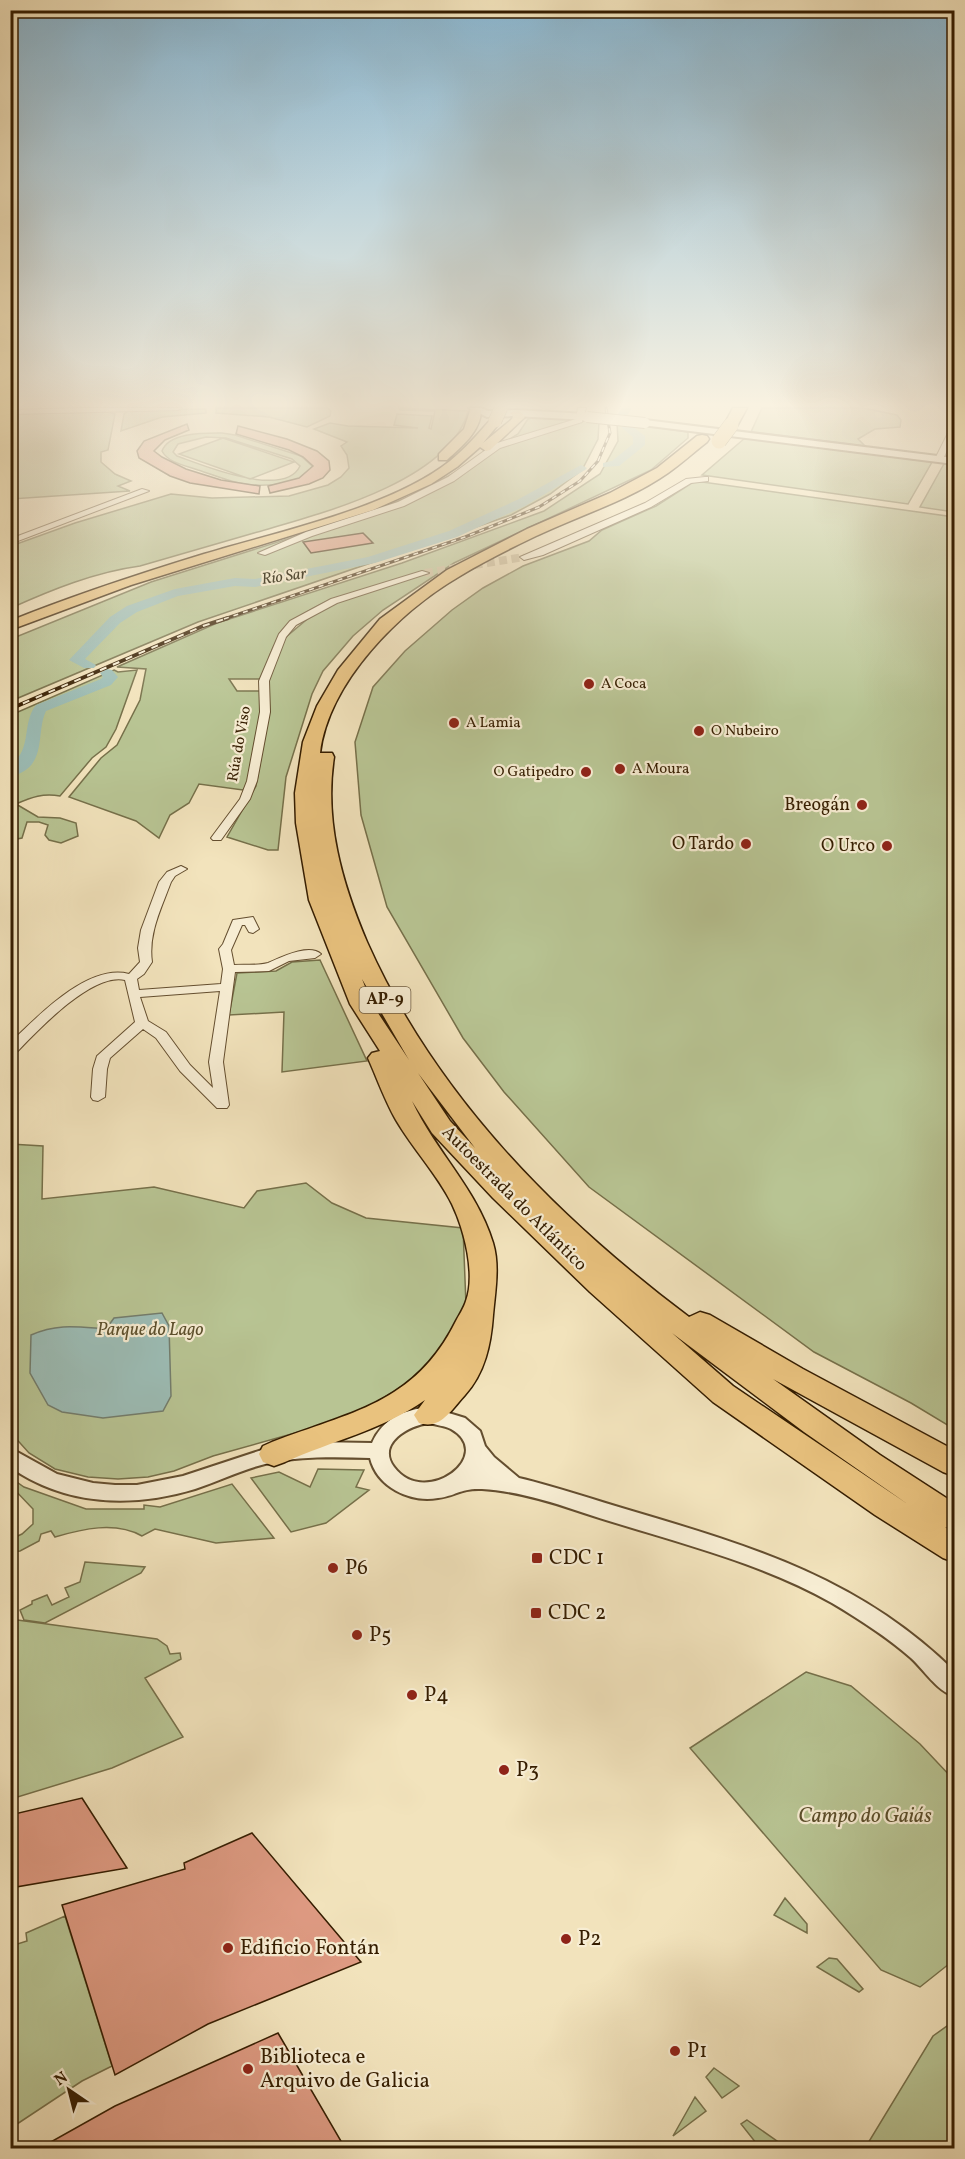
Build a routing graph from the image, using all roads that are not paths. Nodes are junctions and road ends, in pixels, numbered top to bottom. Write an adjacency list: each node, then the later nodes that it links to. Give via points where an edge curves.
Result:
1 (98, 509): 8 (street)
2 (345, 509): 12 (highway, via 76,591)
3 (362, 509): 13 (highway, via 75,599)
4 (386, 509): 9 (street)
5 (586, 509): 22 (highway, Autoestrada do Atlántico / AP-9, via 453,573 417,597 386,623 344,674 326,706 312,742 305,794 306,823 320,900)
6 (609, 509): 26 (highway, Autoestrada do Atlántico / AP-9, via 506,557 435,601 378,651 341,708 328,741 323,765 322,821 339,898 359,952 396,1021 472,1129)
7 (640, 509): 10 (street, via 540,554)
8 (10, 542)
9 (262, 553)
10 (525, 557)
11 (425, 573): 14 (street, Rúa do Viso, via 334,601 293,623 282,636 264,681 265,712 252,782)
12 (10, 618)
13 (10, 626)
14 (218, 838)
15 (181, 869): 19 (street, via 165,882 147,930 146,962)
16 (253, 929): 18 (street, via 249,920 237,922 225,949)
17 (315, 954): 18 (street, via 286,958 269,968)
18 (229, 969): 20 (street)
19 (131, 978): 21 (street); 24 (street, via 120,974 97,979 58,1005)
20 (228, 987): 21 (street); 23 (street, via 216,1062 222,1105 185,1068 161,1035)
21 (133, 994): 23 (street)
22 (361, 1004): 27 (highway, via 381,1062 408,1119 464,1202 480,1244); 37 (highway, Autoestrada do Atlántico / AP-9, via 441,1127 502,1192 600,1285 723,1394)
23 (142, 1023): 25 (street, via 104,1056)
24 (10, 1051)
25 (98, 1096)
26 (615, 1273): 33 (highway); 36 (highway, Autoestrada do Atlántico / AP-9, via 805,1418)
27 (482, 1298): 28 (highway, via 477,1343 464,1378); 31 (highway, via 450,1357 412,1394 375,1416)
28 (429, 1415): 29 (street, via 457,1421 474,1439); 30 (street, via 401,1422 382,1440)
29 (477, 1450): 34 (street, via 473,1467); 35 (street)
30 (379, 1451): 31 (street, via 338,1448); 34 (street, via 384,1470 400,1485 432,1490)
31 (274, 1454): 32 (street, via 183,1484 124,1494 95,1493 60,1485 31,1472)
32 (10, 1456)
33 (954, 1464)
34 (460, 1481): 35 (street, via 479,1479)
35 (514, 1484): 38 (street, via 732,1550 828,1591 901,1634)
36 (954, 1518)
37 (954, 1549)
38 (954, 1686)

